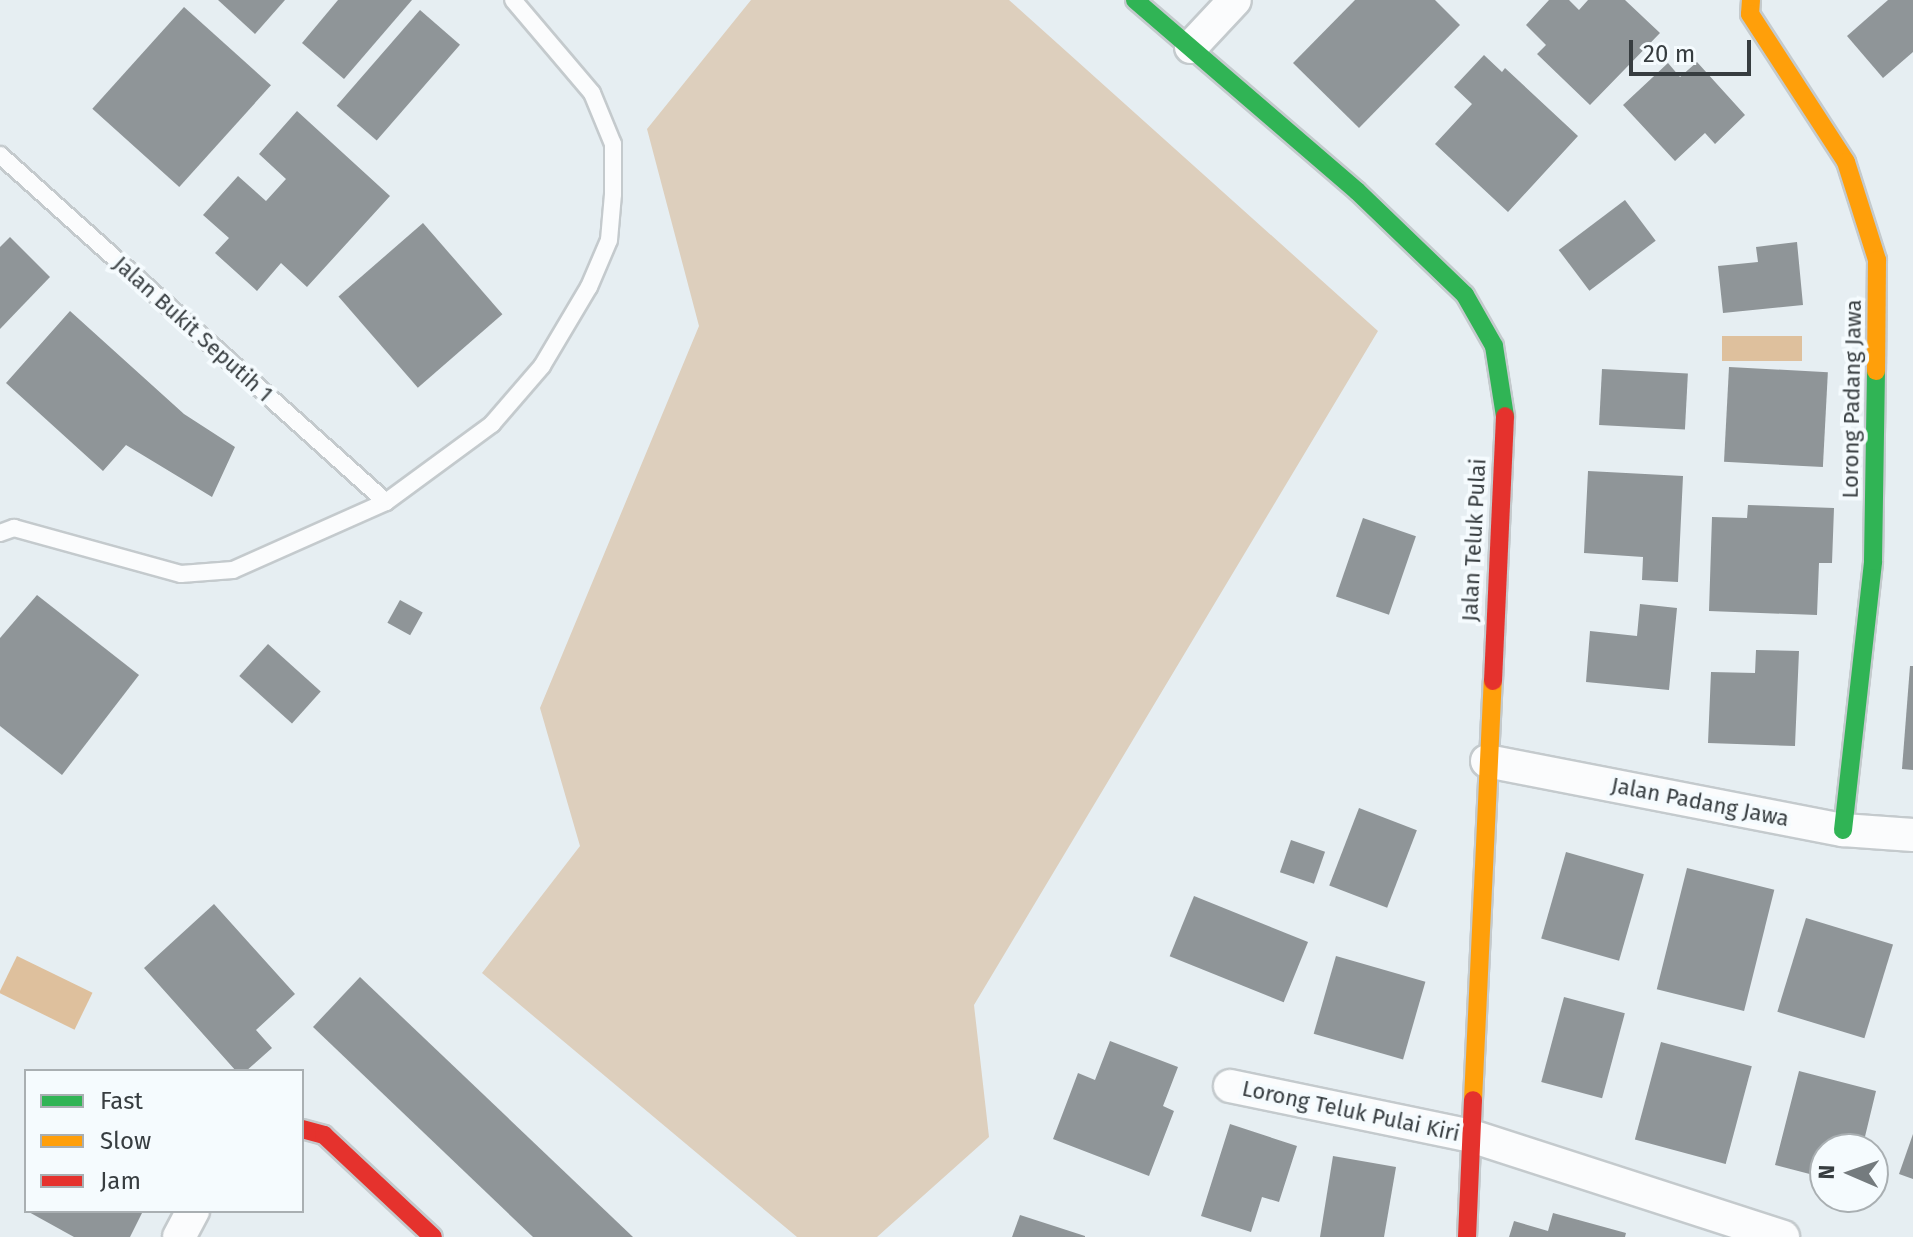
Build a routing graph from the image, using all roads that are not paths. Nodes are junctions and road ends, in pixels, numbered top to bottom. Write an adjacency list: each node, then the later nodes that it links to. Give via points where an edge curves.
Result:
1 (513, 0): 7 (lane, via 592,93 613,144 609,240 589,287 542,366 492,424)
2 (1135, 0): 5 (street, Jalan Teluk Pulai)
3 (1235, 0): 5 (street)
4 (1751, 0): 10 (street, Lorong Padang Jawa, via 1750,14 1846,162 1877,260 1873,561)
5 (1191, 47): 9 (street, Jalan Teluk Pulai, via 1357,191 1465,295 1494,346 1505,409)
6 (0, 155): 7 (lane, Jalan Bukit Seputih 1)
7 (386, 502): 8 (lane, via 233,570 181,574 14,528)
8 (0, 533)
9 (1487, 761): 10 (street, Jalan Padang Jawa); 14 (street, Jalan Teluk Pulai)
10 (1843, 830): 11 (street, Jalan Padang Jawa)
11 (1913, 835)
12 (1230, 1086): 14 (street, Lorong Teluk Pulai Kiri)
13 (304, 1130): 17 (street, via 324,1135)
14 (1471, 1136): 18 (street, Jalan Teluk Pulai); 19 (street, Lorong Teluk Pulai Kiri)
15 (192, 1213): 16 (street)
16 (179, 1237)
17 (433, 1237)
18 (1467, 1237)
19 (1783, 1237)

